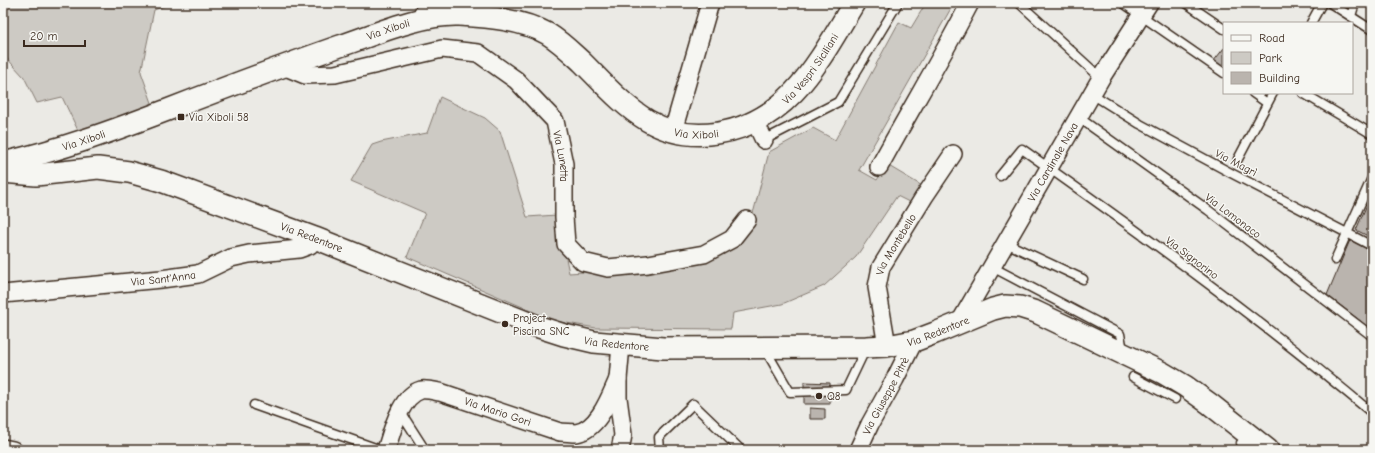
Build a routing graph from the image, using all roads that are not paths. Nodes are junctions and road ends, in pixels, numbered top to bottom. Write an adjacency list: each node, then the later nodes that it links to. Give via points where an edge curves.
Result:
1 (710, 3): 27 (street)
2 (854, 3): 26 (street, Via Vespri Siciliani, via 818,63 801,85 785,102)
3 (898, 3): 29 (lane, via 838,102)
4 (970, 3): 33 (street)
5 (1019, 3): 19 (lane)
6 (1123, 3): 11 (lane)
7 (1186, 3): 15 (lane)
8 (1322, 3): 14 (lane)
9 (1330, 3): 13 (lane)
10 (1356, 3): 13 (lane)
11 (1145, 9): 18 (lane); 19 (street, Via Cardinale Nava)
12 (424, 11): 17 (street, Via Xiboli); 27 (street, Via Xiboli, via 486,17 525,25 546,33 564,45 631,110 646,121)
13 (1350, 16): 16 (lane)
14 (1312, 22)
15 (1223, 28)
16 (1372, 30)
17 (283, 66): 32 (street, Via Xiboli, via 87,140); 38 (street, Via Lunetta, via 305,75 335,74 442,49 478,53 516,80 555,121 564,164 566,244 584,262 608,268 704,254 732,239)
18 (1223, 72)
19 (1101, 78): 20 (street, Via Cardinale Nava)
20 (1092, 94): 25 (street, Via Cardinale Nava); 39 (lane, Via Magrì, via 1146,127)
21 (1254, 94): 24 (lane)
22 (1272, 94): 24 (lane)
23 (1305, 94): 28 (lane)
24 (1267, 103): 31 (lane)
25 (1078, 117): 34 (street, Via Cardinale Nava); 48 (lane, Via Lomonaco, via 1208,210)
26 (755, 122): 27 (street, Via Xiboli, via 720,133 685,134); 29 (street)
27 (674, 131)
28 (1372, 134)
29 (764, 140)
30 (953, 154): 51 (street, Via Montebello, via 881,266 878,287)
31 (1238, 159)
32 (3, 163)
33 (879, 167)
34 (1049, 168): 36 (lane, Via Signorino, via 1022,148); 41 (street, Via Cardinale Nava); 60 (lane, Via Signorino, via 1176,260)
35 (3, 172): 40 (street, Via Redentore, via 36,175 98,168 129,172 161,181)
36 (1000, 176)
37 (1372, 178): 39 (lane)
38 (747, 220)
39 (1347, 234): 42 (lane, Via Magrì); 43 (lane)
40 (315, 238): 46 (street, Via Sant'Anna, via 310,245 299,249 231,258 198,274); 50 (street, Via Redentore, via 536,326 594,342)
41 (1006, 243): 44 (street, Via Cardinale Nava); 45 (lane)
42 (1372, 246)
43 (1335, 260)
44 (992, 267): 47 (street, Via Cardinale Nava); 54 (lane, via 1120,334)
45 (1083, 280)
46 (3, 294)
47 (960, 322): 49 (street, Via Redentore); 54 (street, Via Redentore, via 1005,306 1020,307 1036,312)
48 (1372, 336)
49 (914, 341): 51 (street, Via Redentore); 70 (street, Via Giuseppe Pitrè)
50 (621, 345): 53 (street, Via Redentore, via 663,348); 56 (street, Via Mario Gori)
51 (887, 346): 52 (street, Via Redentore)
52 (866, 347): 53 (street, Via Redentore); 53 (lane, via 846,390 790,392)
53 (765, 348)
54 (1123, 354): 72 (street, Via Redentore, via 1185,386)
55 (1133, 377): 57 (lane)
56 (618, 379): 59 (street, Via Mario Gori, via 603,411 588,428 576,433 560,432 428,390 422,390 407,398); 67 (street, Via Mario Gori, via 623,435)
57 (1175, 398)
58 (254, 405): 64 (lane)
59 (400, 411): 65 (street, Via Mario Gori); 66 (lane)
60 (1372, 412)
61 (1241, 443): 71 (lane)
62 (3, 448): 63 (street)
63 (13, 450)
64 (381, 450)
65 (386, 450)
66 (425, 450)
67 (620, 450)
68 (660, 450): 69 (lane, via 659,437 693,404)
69 (740, 450)
70 (858, 450)
71 (1250, 450)
72 (1268, 450)

